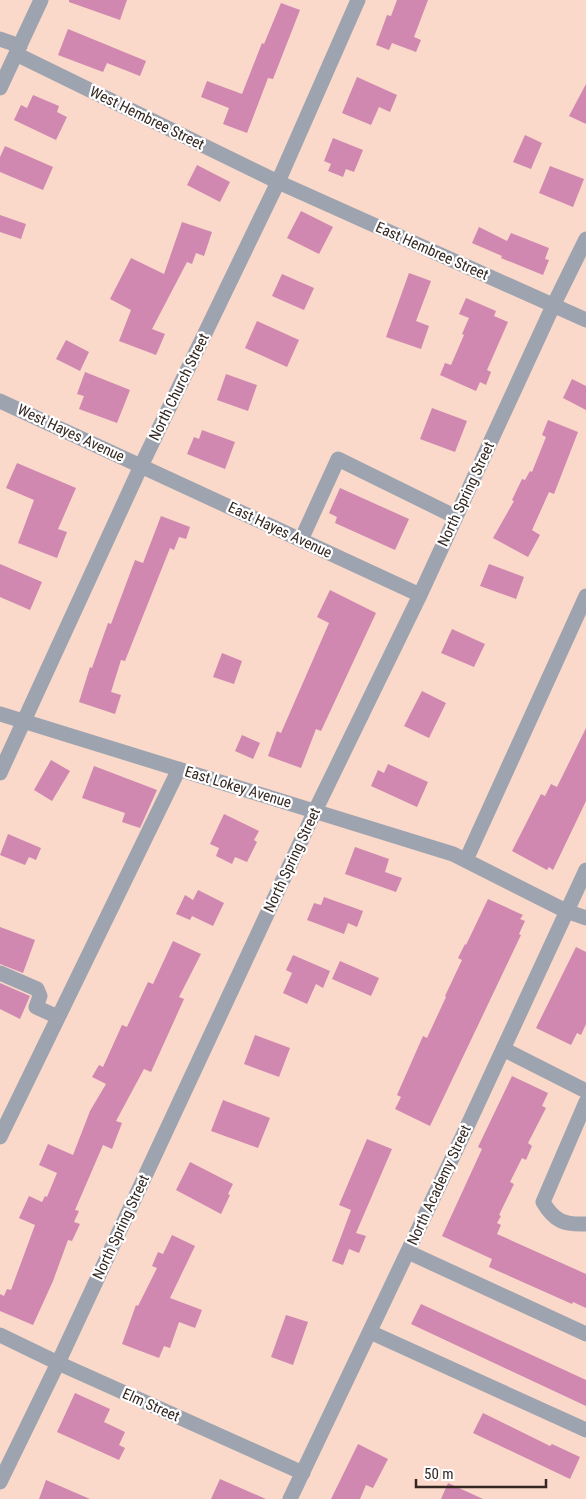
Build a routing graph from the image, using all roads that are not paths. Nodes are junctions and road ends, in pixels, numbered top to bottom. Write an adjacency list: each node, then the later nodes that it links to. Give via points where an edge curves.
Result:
1 (41, 0): 4 (street)
2 (358, 0): 6 (street, North Church Street)
3 (0, 39): 4 (street, West Hembree Street)
4 (18, 50): 5 (street); 6 (street, West Hembree Street)
5 (0, 88)
6 (278, 182): 8 (street, East Hembree Street); 11 (street, North Church Street)
7 (586, 239): 8 (street, North Spring Street)
8 (553, 306): 9 (street, East Hembree Street); 12 (street, North Spring Street)
9 (586, 320)
10 (0, 401): 11 (street, West Hayes Avenue)
11 (141, 466): 13 (street, East Hayes Avenue); 17 (street, North Church Street)
12 (456, 517): 13 (street, via 338,459); 14 (street, North Spring Street)
13 (301, 540): 14 (street, East Hayes Avenue)
14 (420, 595): 20 (street, North Spring Street)
15 (586, 596): 21 (street)
16 (0, 714): 17 (street, East Lokey Avenue)
17 (24, 721): 18 (street, East Lokey Avenue); 19 (street, North Church Street)
18 (179, 769): 20 (street, East Lokey Avenue); 26 (street)
19 (0, 774)
20 (315, 811): 21 (street, East Lokey Avenue); 36 (street, North Spring Street)
21 (466, 860): 23 (street, East Lokey Avenue)
22 (586, 870): 23 (street, North Academy Street)
23 (566, 911): 24 (street, East Lokey Avenue); 27 (street, North Academy Street)
24 (586, 918)
25 (0, 973): 26 (street, via 37,990 40,996 36,1007)
26 (58, 1017): 30 (street)
27 (503, 1049): 28 (street); 32 (street, North Academy Street)
28 (586, 1091)
29 (586, 1102): 31 (street, via 543,1202 551,1216 572,1225)
30 (0, 1137)
31 (586, 1224)
32 (408, 1252): 33 (street, North Academy Street); 34 (street)
33 (370, 1332): 37 (street); 38 (street, North Academy Street)
34 (586, 1334)
35 (0, 1335): 36 (street, Elm Street)
36 (58, 1363): 38 (street, Elm Street); 39 (street, North Spring Street)
37 (586, 1430)
38 (303, 1473): 40 (street, North Academy Street)
39 (0, 1482)
40 (290, 1499)

